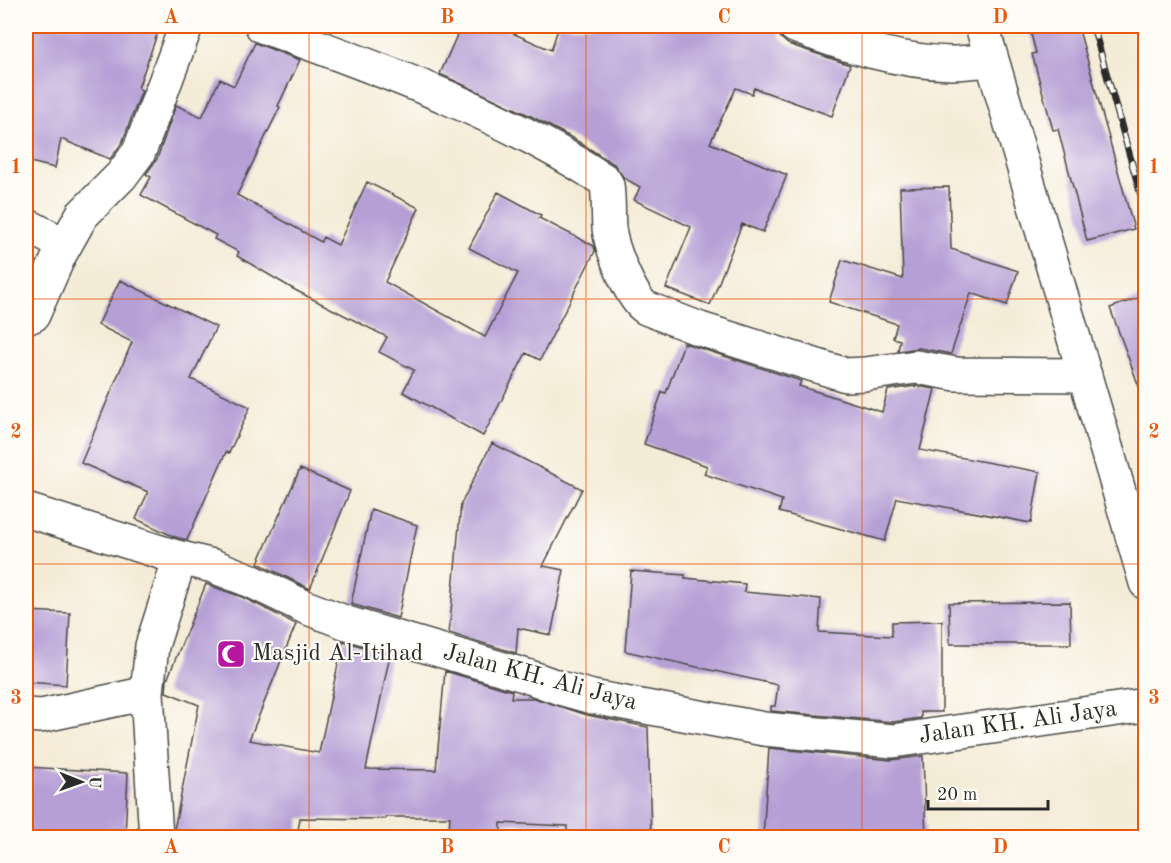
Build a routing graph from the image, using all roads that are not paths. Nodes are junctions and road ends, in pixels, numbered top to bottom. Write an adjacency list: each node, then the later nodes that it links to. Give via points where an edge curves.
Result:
1 (186, 26): 7 (street, via 139,152 82,215)
2 (262, 26): 9 (street, via 383,70 495,118 603,180 607,185 609,230 624,276 641,304 653,311 846,375 916,367 956,374)
3 (795, 26): 5 (street, via 893,56 951,63)
4 (982, 26): 5 (street)
5 (992, 60): 9 (street)
6 (26, 225): 7 (street)
7 (65, 245): 8 (street, via 33,315)
8 (26, 318)
9 (1085, 375): 12 (street)
10 (26, 510): 11 (street, Jalan KH. Ali Jaya)
11 (180, 558): 13 (street, via 152,646); 14 (street, Jalan KH. Ali Jaya, via 249,580 347,623 560,688 764,729 892,741)
12 (1146, 583)
13 (147, 693): 15 (street, via 41,716); 16 (street)
14 (1146, 705)
15 (26, 715)
16 (156, 837)

